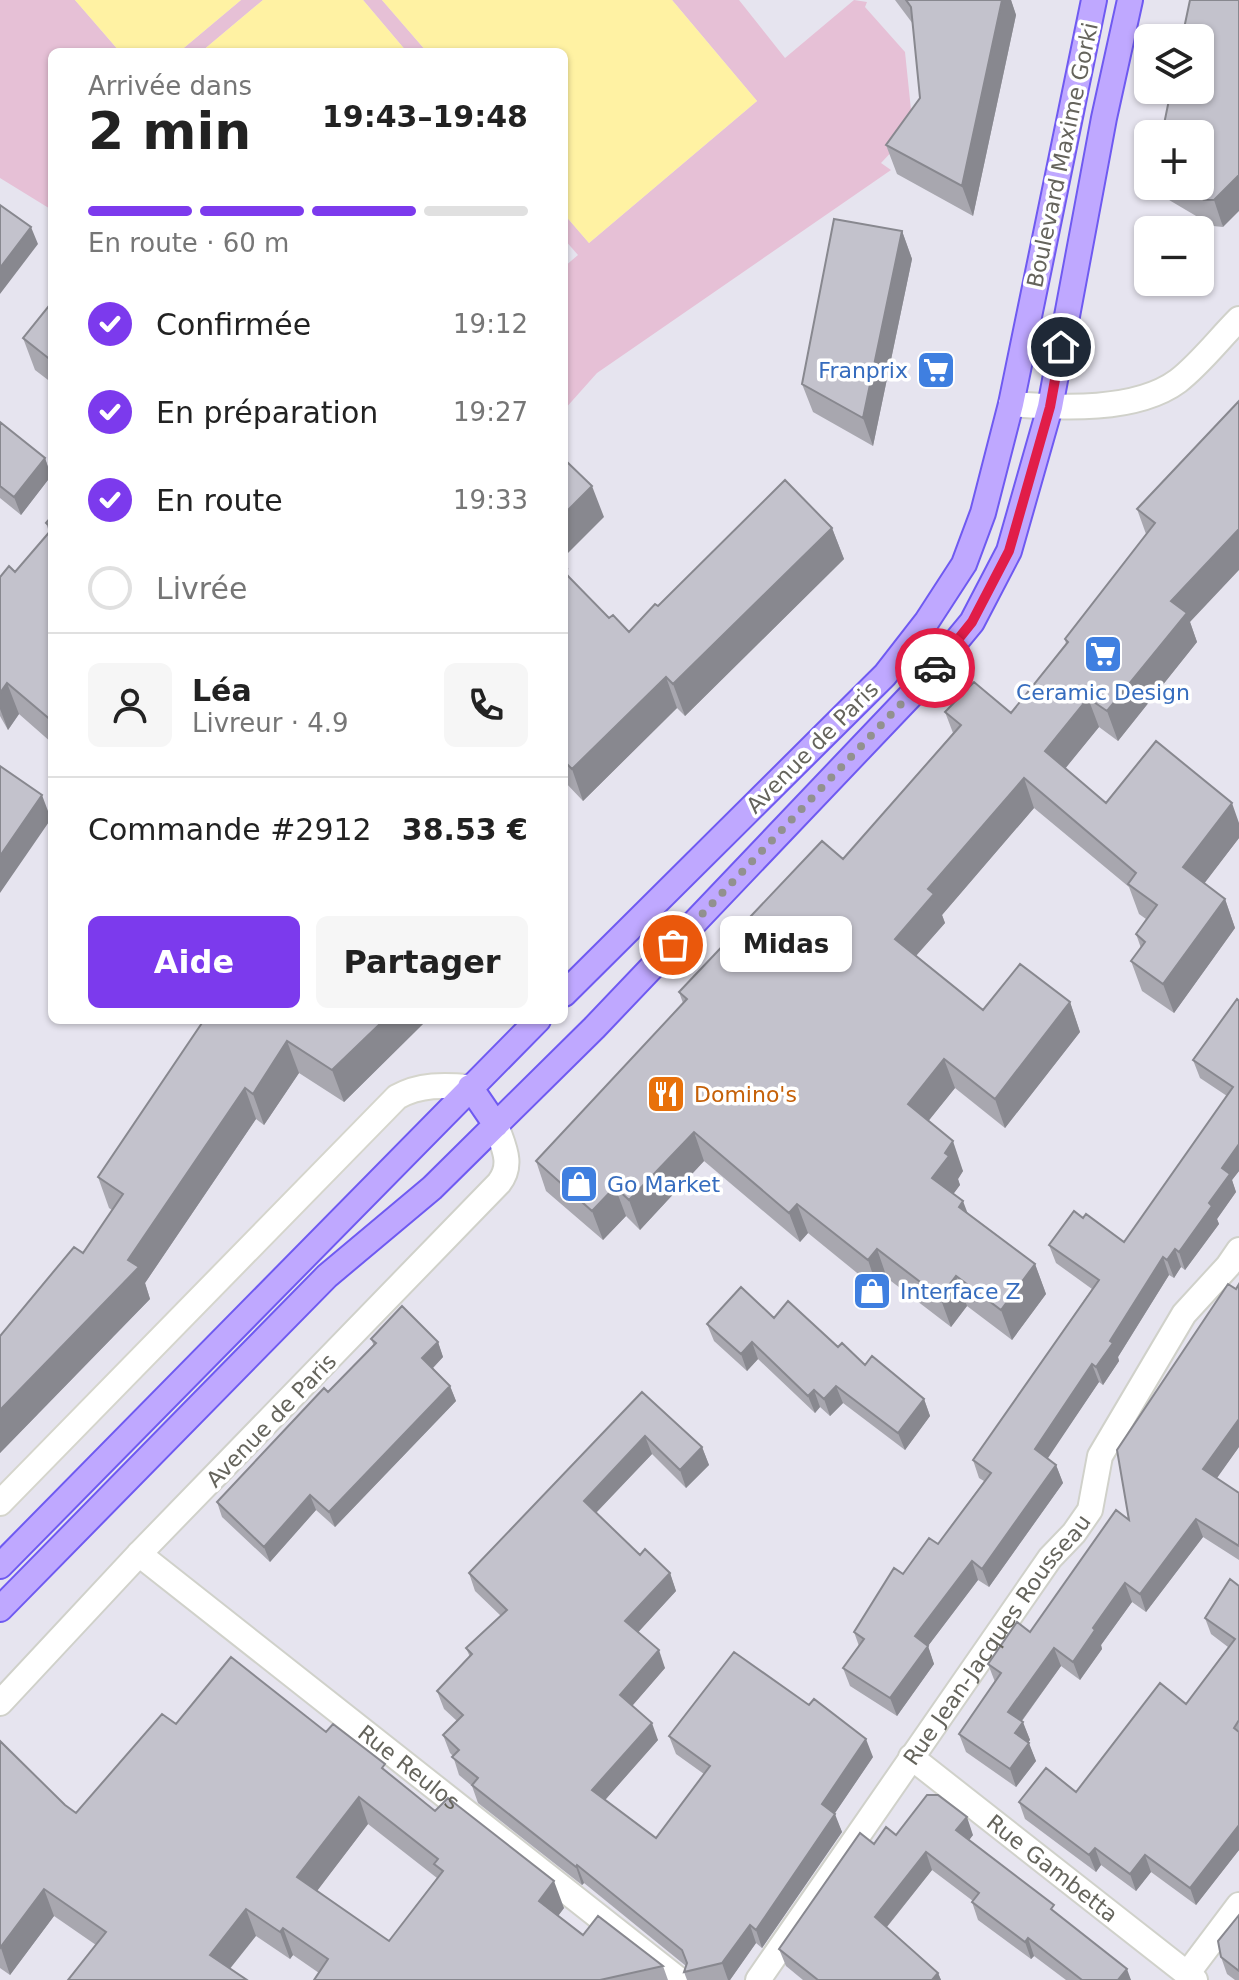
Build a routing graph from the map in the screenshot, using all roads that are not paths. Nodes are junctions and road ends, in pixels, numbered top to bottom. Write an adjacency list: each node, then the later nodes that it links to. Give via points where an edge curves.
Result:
1 (1094, 0): 4 (main road, Boulevard Maxime Gorki)
2 (1130, 0): 5 (main road, Boulevard Maxime Gorki)
3 (1239, 319): 5 (street, via 1161,392 1133,401)
4 (1011, 404): 5 (street); 6 (main road, Avenue de Paris, via 964,564 927,621 885,675)
5 (1050, 407): 9 (main road, Avenue de Paris, via 1009,551 972,622 915,691)
6 (568, 990)
7 (534, 1024): 8 (main road)
8 (470, 1087): 9 (main road); 11 (street, via 423,1087 397,1097); 13 (main road)
9 (496, 1125): 12 (street, Avenue de Paris, via 507,1158 504,1177); 14 (main road, Avenue de Paris, via 432,1188 327,1276)
10 (1239, 1250): 16 (street, Rue Jean-Jacques Rousseau, via 1184,1314 1100,1456 1090,1510 1050,1558)
11 (0, 1503)
12 (139, 1554): 15 (street, Avenue de Paris); 19 (street, Rue Reulos)
13 (0, 1566)
14 (0, 1609)
15 (0, 1703)
16 (911, 1757): 18 (street, Rue Gambetta); 20 (street, Rue Jean-Jacques Rousseau)
17 (1239, 1905): 18 (street)
18 (1191, 1977)
19 (679, 1980)
20 (758, 1980)

